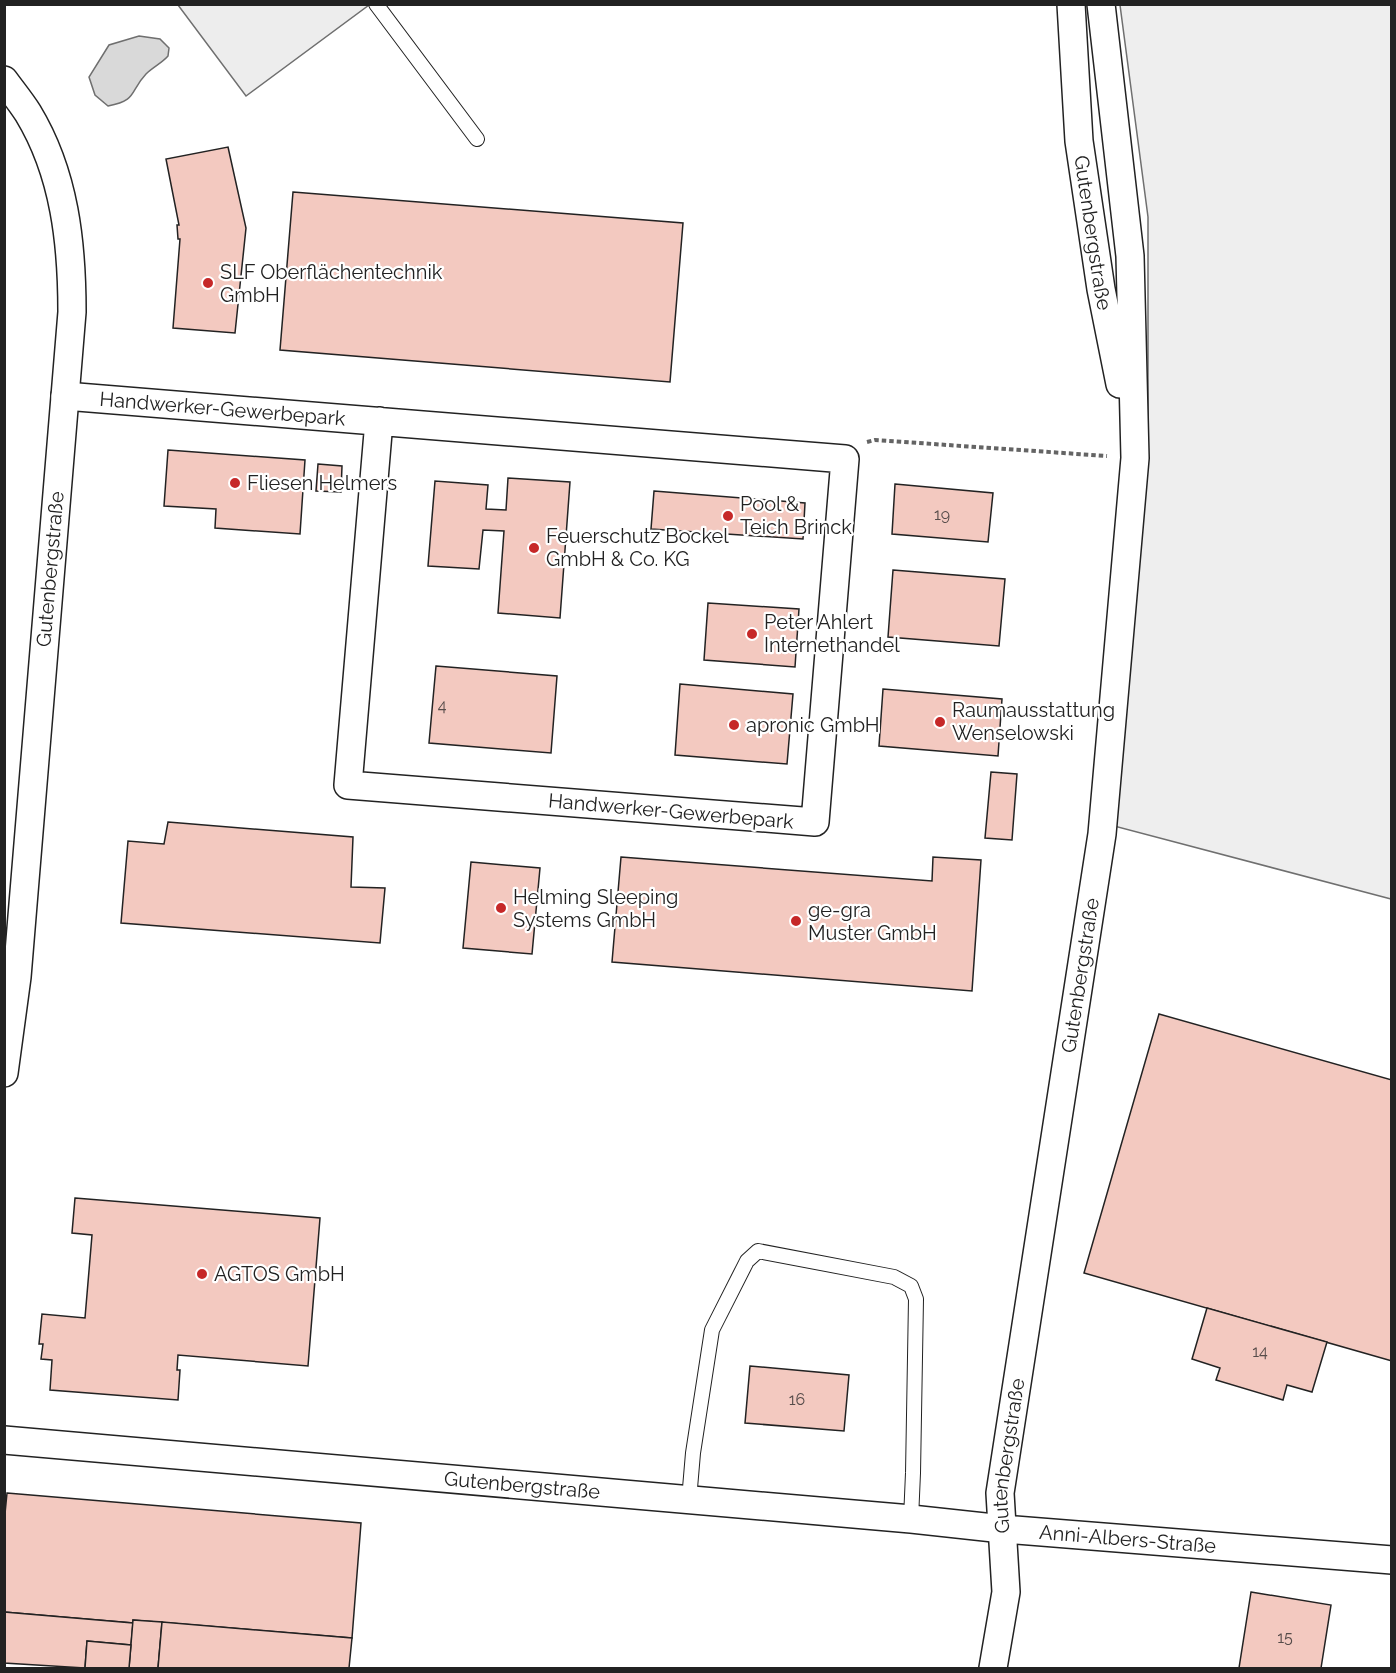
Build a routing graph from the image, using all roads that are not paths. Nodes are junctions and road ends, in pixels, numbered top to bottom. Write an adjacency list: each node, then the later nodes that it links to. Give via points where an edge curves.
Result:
1 (376, 4): 5 (lane)
2 (1071, 4): 8 (street, Gutenbergstraße, via 1079,141 1101,289)
3 (1101, 4): 8 (street, Gutenbergstraße, via 1130,256)
4 (4, 80): 6 (street, Gutenbergstraße, via 29,114 62,196 71,263 72,312)
5 (477, 139)
6 (65, 396): 7 (street, Handwerker-Gewerbepark); 9 (street, Gutenbergstraße, via 17,977)
7 (379, 422): 7 (street, Handwerker-Gewerbepark, via 845,459 815,822 348,785)
8 (1135, 458): 13 (street, Gutenbergstraße, via 1102,834 1000,1493)
9 (4, 1073)
10 (4, 1440): 11 (street, Gutenbergstraße)
11 (689, 1500): 12 (street, Gutenbergstraße); 12 (lane, via 712,1330 747,1260 758,1251 894,1277 910,1286 915,1299)
12 (911, 1519): 13 (street, Gutenbergstraße)
13 (1003, 1529): 14 (street, Anni-Albers-Straße); 15 (street, via 1006,1592)
14 (1392, 1560)
15 (993, 1668)

